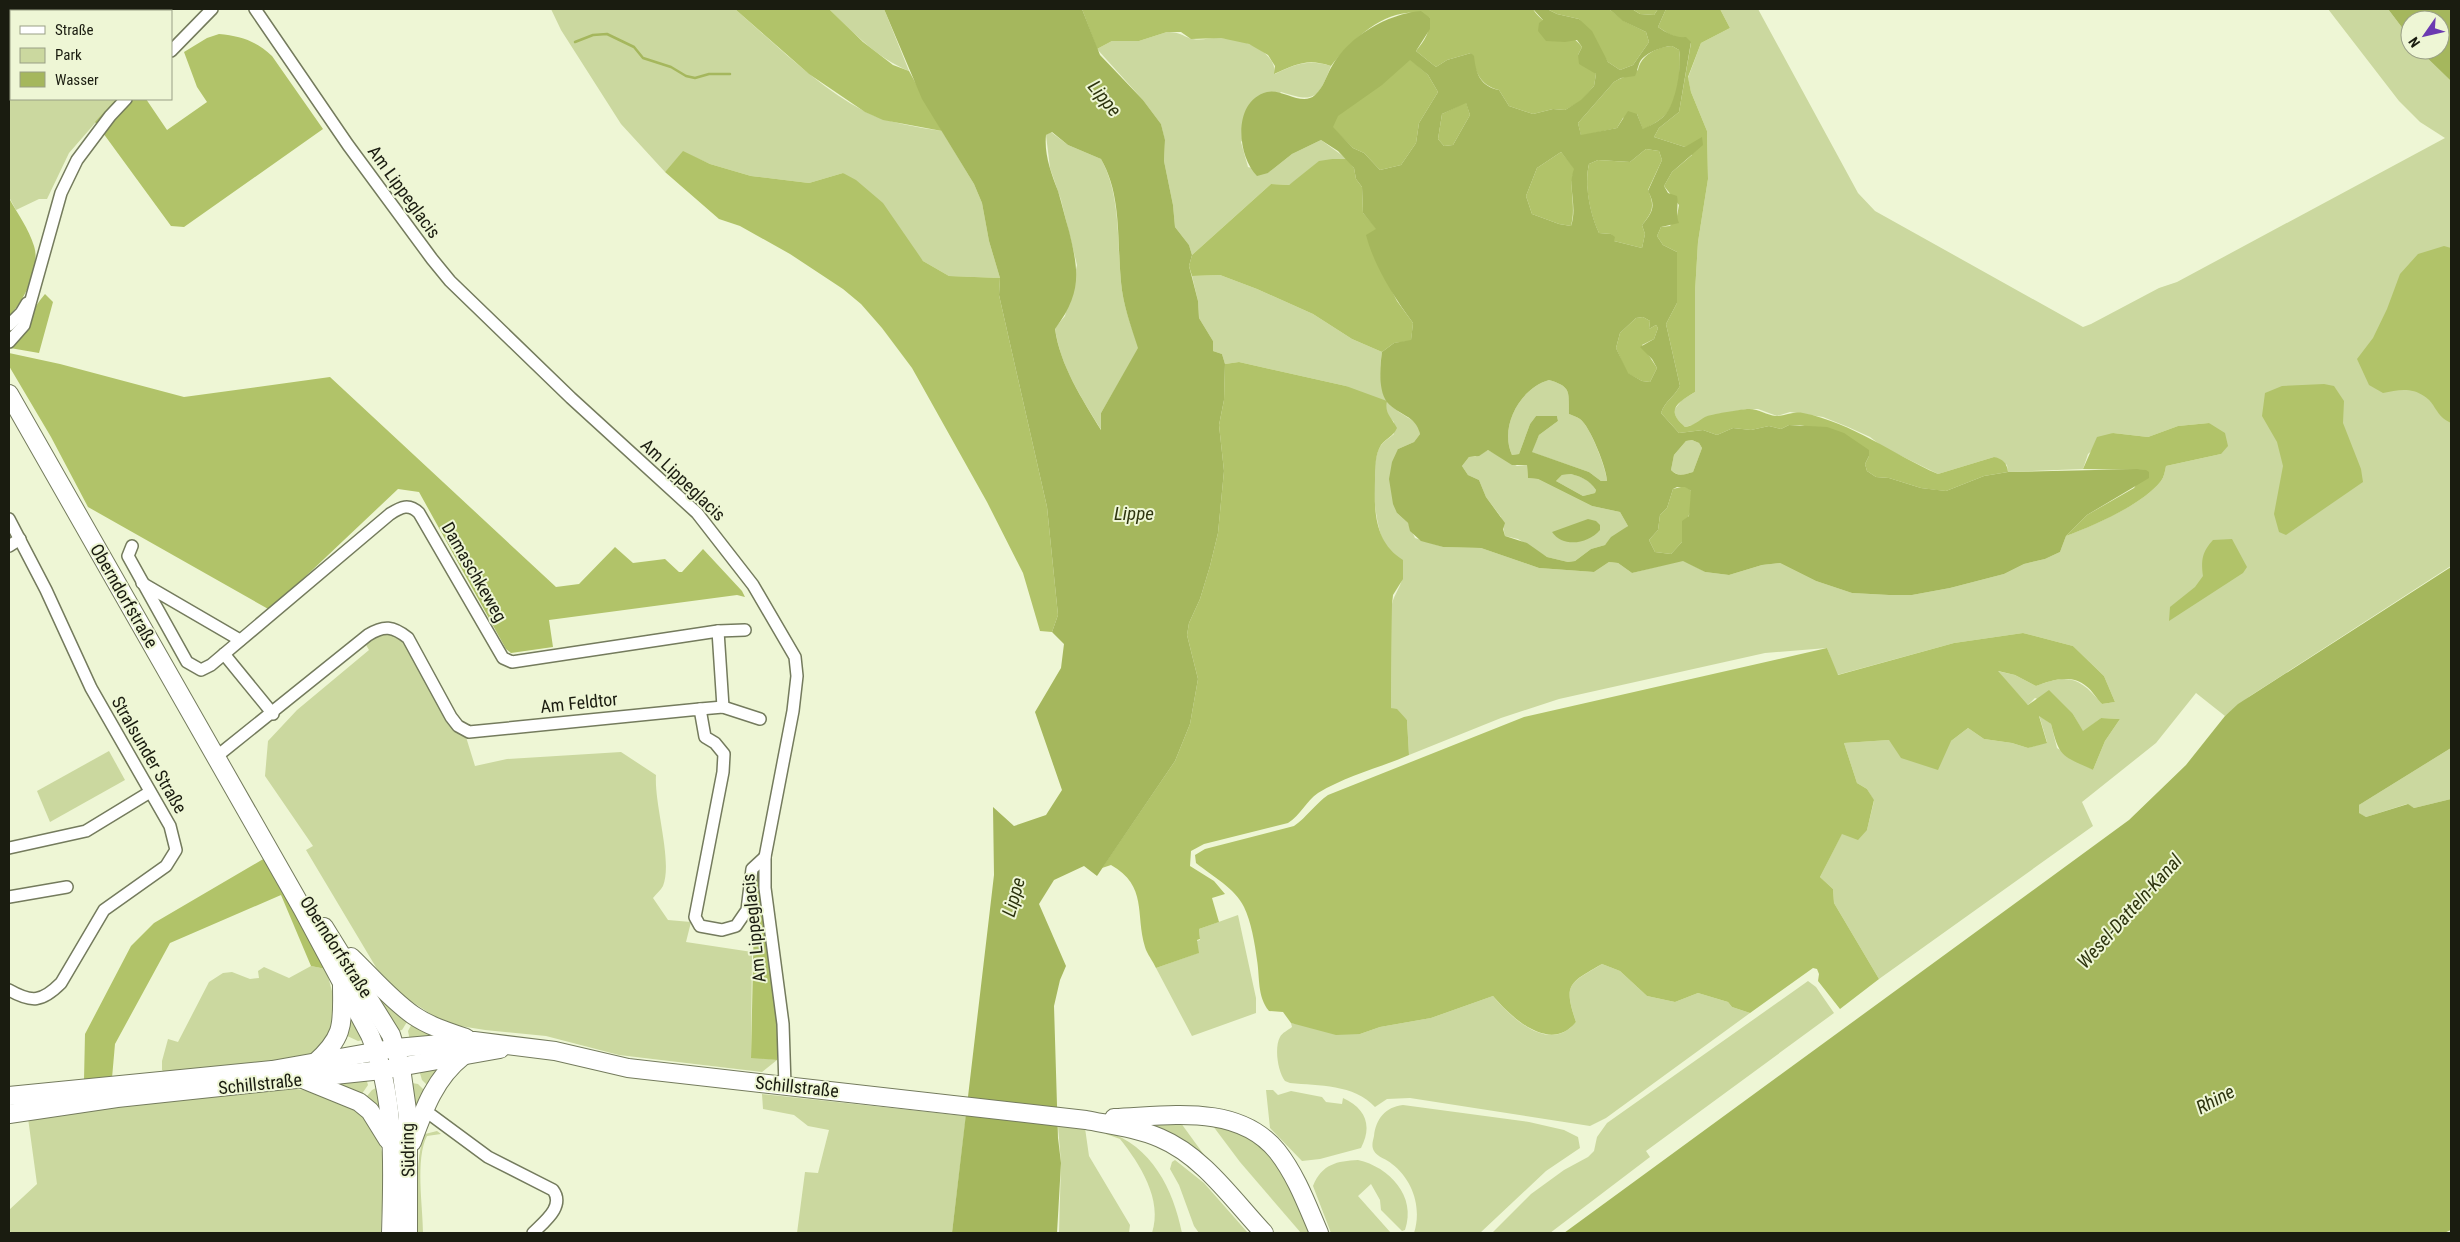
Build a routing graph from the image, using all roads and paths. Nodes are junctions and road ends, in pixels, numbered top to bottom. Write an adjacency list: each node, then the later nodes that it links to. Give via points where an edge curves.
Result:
1 (212, 9): 3 (street)
2 (255, 9): 26 (street, Am Lippeglacis, via 348,145 450,281 697,513 738,562 776,621 795,656 797,676)
3 (172, 50)
4 (125, 100): 5 (street, via 77,160 61,193)
5 (33, 293): 6 (street); 7 (street, via 24,325)
6 (9, 325)
7 (9, 342)
8 (9, 394): 22 (main road, Oberndorfstraße)
9 (9, 519): 10 (street, Stralsunder Straße)
10 (20, 538): 11 (street); 23 (street, Stralsunder Straße, via 91,688)
11 (9, 546)
12 (132, 546): 13 (street, Damaschkeweg, via 128,556)
13 (141, 582): 16 (street); 17 (street, Damaschkeweg, via 187,662 201,670)
14 (744, 630): 15 (street, Damaschkeweg)
15 (718, 632): 16 (street, Damaschkeweg, via 512,662 503,658 420,513 406,506 390,514); 18 (street)
16 (240, 640): 17 (street, Damaschkeweg)
17 (224, 654): 20 (street)
18 (723, 707): 19 (street); 21 (street)
19 (700, 709): 20 (street, Am Feldtor, via 469,732 451,717 408,638 398,630 380,627); 26 (street, via 705,737 724,754 695,917 700,926 722,930 736,926 747,910 752,869)
20 (272, 714): 22 (street, Am Feldtor)
21 (760, 719)
22 (216, 757): 24 (main road, Oberndorfstraße)
23 (150, 792): 25 (street, via 86,831); 31 (street, Stralsunder Straße, via 170,826 176,850 166,866 104,910 61,983 52,992 39,999 26,999)
24 (240, 798): 29 (main road, Oberndorfstraße); 30 (main road, Oberndorfstraße)
25 (9, 848)
26 (765, 858): 41 (street, Am Lippeglacis, via 765,888 783,1024)
27 (67, 887): 28 (street)
28 (9, 897)
29 (336, 943): 32 (main road, via 414,1016 436,1028); 34 (main road, Oberndorfstraße)
30 (342, 978): 35 (main road, Oberndorfstraße); 37 (main road, via 340,1034 331,1049)
31 (9, 990)
32 (474, 1041): 33 (main road, Schillstraße); 34 (main road, Schillstraße)
33 (510, 1046): 36 (main road, Schillstraße); 41 (main road, Schillstraße, via 555,1051 628,1068)
34 (396, 1048): 35 (main road, Schillstraße); 38 (main road, Oberndorfstraße)
35 (377, 1052): 37 (main road, Schillstraße); 39 (main road, Oberndorfstraße)
36 (463, 1055): 38 (main road, Schillstraße); 44 (main road, via 442,1076)
37 (314, 1064): 42 (main road, Schillstraße)
38 (401, 1068): 39 (main road, Schillstraße); 48 (main road, Südring)
39 (382, 1070): 40 (main road, Schillstraße); 47 (main road, Südring)
40 (302, 1079): 42 (main road, Schillstraße); 47 (main road, via 359,1102 370,1111)
41 (785, 1086): 46 (main road, Schillstraße)
42 (157, 1088): 43 (main road, Schillstraße); 45 (main road, Schillstraße)
43 (9, 1096)
44 (423, 1109): 48 (main road); 51 (street, via 488,1157 553,1190 558,1197 557,1205)
45 (9, 1114)
46 (1086, 1120): 52 (main road, via 1136,1130 1179,1147 1207,1170); 53 (main road, via 1211,1116 1246,1127 1276,1150)
47 (392, 1146): 49 (main road, Südring)
48 (409, 1152): 50 (main road, Südring)
49 (391, 1233)
50 (408, 1233)
51 (533, 1233)
52 (1264, 1233)
53 (1319, 1233)

